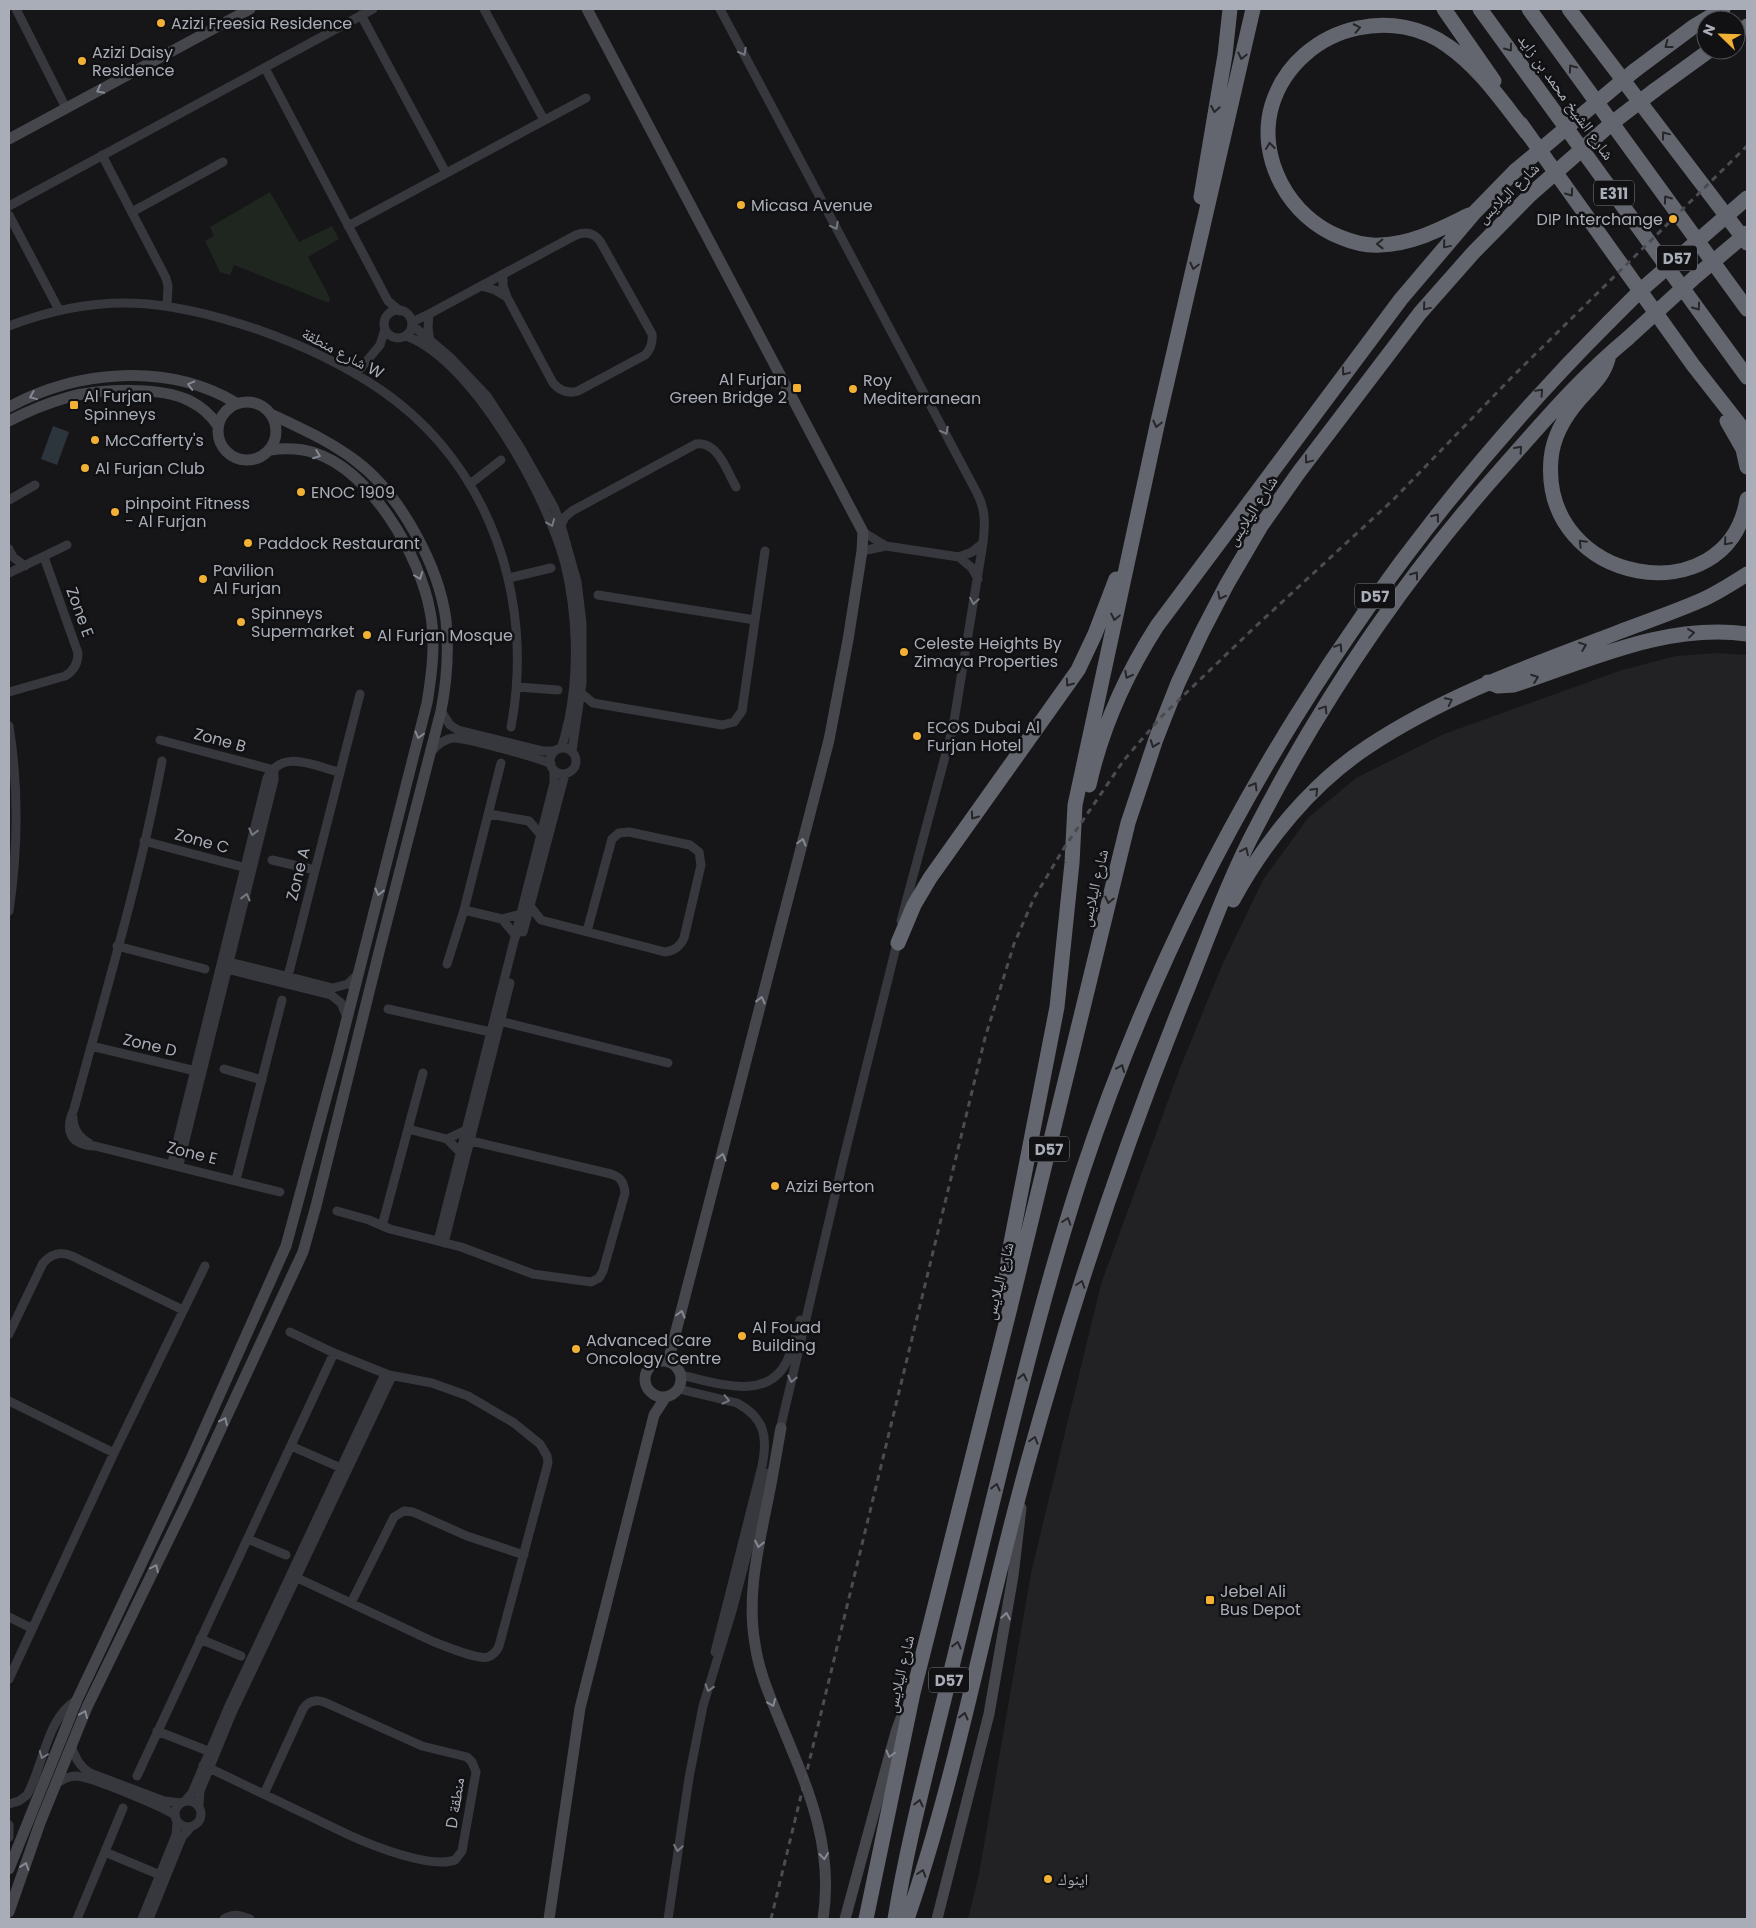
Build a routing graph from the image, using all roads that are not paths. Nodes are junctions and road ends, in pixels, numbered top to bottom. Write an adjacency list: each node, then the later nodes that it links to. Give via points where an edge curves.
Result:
1 (16, 9): 22 (street)
2 (250, 9): 22 (street, one-way to 22)
3 (373, 9): 16 (street)
4 (484, 9): 23 (street)
5 (587, 9): 76 (street)
6 (720, 9): 77 (street, one-way to 77, via 977,493 985,516)
7 (1230, 9): 35 (highway, one-way to 35, via 1202,190)
8 (1253, 9): 35 (highway, one-way to 35)
9 (1444, 9): 24 (highway, via 1483,62)
10 (1480, 9): 58 (highway, شارع الشيخ محمد بن زايد / E311, one-way to 58)
11 (1529, 9): 43 (highway, شارع الشيخ محمد بن زايد / E311, one-way to 11)
12 (1569, 9): 19 (highway)
13 (1581, 9): 19 (highway)
14 (1712, 9): 17 (highway)
15 (1724, 9): 17 (highway)
16 (361, 16): 20 (street); 28 (street)
17 (1693, 27): 32 (highway, one-way to 32, bridge, via 1634,71 1515,171)
18 (1696, 60): 170 (highway, شارع اليلايس / D57, one-way to 170, bridge, via 1584,146 1473,253 1420,313 1294,480 1261,526 1227,584 1178,683 1128,823)
19 (1611, 65): 37 (highway, one-way to 19)
20 (264, 68): 26 (street); 34 (street)
21 (586, 98): 23 (street)
22 (66, 108): 25 (street)
23 (544, 120): 28 (street)
24 (1527, 133): 32 (highway, one-way to 24, via 1405,242 1378,245 1352,242 1327,232 1305,217 1290,201 1278,177 1270,151 1268,127 1280,85 1308,51 1326,39 1368,26 1410,28 1442,42 1466,61); 56 (highway, one-way to 56)
25 (9, 139)
26 (102, 155): 30 (street); 31 (street)
27 (223, 162): 31 (street)
28 (446, 173): 34 (street)
29 (1747, 198): 229 (highway, D57, one-way to 29, bridge, via 902,1872 922,1788 1054,1259 1116,1080 1191,906 1289,726 1344,639 1405,556 1482,458 1536,396 1662,271)
30 (9, 206)
31 (132, 212): 42 (street, via 166,278)
32 (1475, 212): 123 (highway, one-way to 123, via 1374,334 1139,654 1113,707 1099,746)
33 (9, 215): 44 (street)
34 (348, 226): 41 (street)
35 (1202, 232): 85 (highway, one-way to 85)
36 (1747, 233): 55 (highway, bridge)
37 (1747, 243)
38 (503, 274): 39 (street); 40 (street); 40 (street, via 576,235 594,235 652,334 652,346 645,355 578,391 563,391 553,383)
39 (481, 286): 40 (street); 46 (street)
40 (507, 297)
41 (388, 302): 45 (street); 47 (street)
42 (167, 305): 44 (street, شارع منطقة W, via 114,303); 57 (street, شارع منطقة W, via 266,333)
43 (1747, 309)
44 (59, 310): 49 (street, شارع منطقة W)
45 (400, 311): 47 (street); 48 (street, via 408,314)
46 (430, 314): 48 (street); 53 (street)
47 (388, 316): 50 (street)
48 (412, 323): 51 (street); 53 (street)
49 (9, 326)
50 (385, 329): 52 (street); 54 (street)
51 (406, 336): 52 (street); 107 (street, one-way to 107, via 421,343 447,364 481,401 524,468 554,528 565,564 575,644 572,701)
52 (393, 337): 54 (street)
53 (430, 342): 73 (street, via 451,358 487,396)
54 (380, 345): 57 (street)
55 (1609, 354): 71 (highway, one-way to 55, via 1738,529 1725,545 1709,559 1691,567 1655,573 1638,571 1616,565 1588,549 1563,521 1555,500 1550,478 1553,444 1567,415 1602,375); 139 (highway, one-way to 55, via 1257,826 1320,716 1368,642 1464,510)
56 (1693, 364): 64 (highway); 67 (highway, via 1733,431)
57 (356, 374): 68 (street, شارع منطقة W, via 408,411)
58 (1747, 377)
59 (236, 403): 60 (street, one-way to 60, via 214,392 173,380 120,376 56,386); 61 (street, via 253,401); 63 (street, via 224,412)
60 (9, 407)
61 (273, 415): 65 (street, via 277,430); 103 (street, via 322,438 358,462 383,486 413,527 433,575 446,620 448,673)
62 (9, 421): 63 (street, via 70,396 118,390 165,394 188,400 205,411)
63 (218, 426): 65 (street, via 220,443 238,459 255,459)
64 (1747, 434)
65 (270, 450): 124 (street, one-way to 124, via 316,453 360,484 402,538 426,597 433,638 430,689)
66 (501, 460): 68 (street)
67 (1747, 466)
68 (470, 484): 90 (street, شارع منطقة W, via 489,521)
69 (35, 485): 72 (street)
70 (736, 486): 74 (street, via 714,449 699,443)
71 (1747, 499)
72 (9, 500)
73 (554, 507): 74 (street); 75 (street)
74 (572, 511): 75 (street)
75 (561, 525): 99 (street, via 580,603)
76 (864, 532): 79 (street); 82 (street)
77 (983, 543): 84 (street); 91 (street)
78 (67, 545): 83 (street)
79 (886, 546): 82 (street); 84 (street)
80 (9, 550): 86 (street)
81 (765, 551): 93 (street)
82 (862, 551): 174 (street, one-way to 82, via 830,740)
83 (44, 557): 86 (street); 98 (street, Zone E, via 78,660 71,672 64,676)
84 (959, 557): 91 (street, via 972,568)
85 (1128, 561): 123 (highway, one-way to 123, via 1075,805); 137 (highway, one-way to 137, via 1115,583 1078,670 930,878)
86 (25, 566): 88 (street)
87 (551, 568): 90 (street)
88 (9, 573)
89 (1747, 574): 95 (highway, one-way to 89, via 1705,598)
90 (509, 578): 96 (street, شارع منطقة W, via 518,641)
91 (978, 579): 137 (street, one-way to 137, via 953,727 908,892)
92 (598, 595): 93 (street)
93 (755, 620): 101 (street, via 742,711 734,722 722,725)
94 (1747, 634): 95 (highway, one-way to 94, via 1498,686 1514,685 1606,652 1672,636 1696,632)
95 (1488, 682): 139 (highway, one-way to 95, via 1272,838 1323,783 1368,746 1424,713)
96 (517, 687): 97 (street); 105 (street, شارع منطقة W)
97 (558, 690)
98 (9, 692)
99 (581, 693): 101 (street); 102 (street)
100 (360, 694): 115 (street, Zone A)
101 (593, 704): 102 (street)
102 (579, 710): 108 (street)
103 (441, 711): 107 (street, via 458,730 543,752); 109 (street)
104 (9, 726): 110 (street)
105 (511, 727)
106 (160, 740): 114 (street, Zone B)
107 (558, 750): 108 (street); 113 (street, via 550,759)
108 (572, 751): 116 (street, via 576,765)
109 (431, 752): 113 (street, via 440,743 457,738 538,758); 125 (street)
110 (11, 760): 130 (street, via 17,802)
111 (162, 761): 121 (street)
112 (501, 762): 117 (street)
113 (552, 767): 116 (street); 118 (street, via 554,783)
114 (274, 770): 115 (street, via 281,762 291,760); 126 (street, via 274,780)
115 (339, 772): 127 (street, Zone A)
116 (565, 774): 128 (street)
117 (489, 814): 119 (street); 129 (street)
118 (546, 814): 119 (street); 120 (street)
119 (529, 822): 120 (street)
120 (541, 835): 131 (street)
121 (144, 841): 126 (street, Zone C); 138 (street)
122 (272, 860): 127 (street)
123 (1072, 863): 170 (highway, via 1056,1013 1007,1267)
124 (386, 865): 125 (street); 143 (street, one-way to 143)
125 (400, 868): 201 (street, one-way to 125, via 302,1252)
126 (248, 869): 141 (street)
127 (315, 870): 144 (street, Zone A)
128 (530, 906): 133 (street); 134 (street)
129 (464, 910): 132 (street); 140 (street)
130 (9, 911)
131 (521, 914): 132 (street); 136 (street)
132 (502, 919): 136 (street)
133 (542, 920): 134 (street); 135 (street)
134 (524, 928): 148 (street)
135 (587, 931): 135 (street, via 665,952 675,949 682,942 686,929 701,865 699,852 690,845 629,832 615,835)
136 (516, 936): 148 (street)
137 (898, 943): 168 (street)
138 (118, 946): 142 (street); 150 (street)
139 (1199, 960): 185 (highway, one-way to 139, via 1078,1291 1132,1132)
140 (448, 964)
141 (225, 965): 144 (street); 153 (street)
142 (205, 969)
143 (359, 972): 144 (street, via 353,980 338,988); 147 (street)
144 (287, 980): 147 (street, via 336,998 344,1008)
145 (282, 1000): 155 (street)
146 (388, 1009): 149 (street)
147 (347, 1020): 199 (street, via 283,1255)
148 (497, 1020): 149 (street); 151 (street)
149 (494, 1033): 157 (street); 159 (street)
150 (91, 1046): 153 (street, Zone D); 161 (street, Zone E, via 74,1109 76,1131 82,1139 95,1146)
151 (668, 1063)
152 (224, 1069): 155 (street)
153 (198, 1072): 161 (street)
154 (423, 1073): 156 (street)
155 (262, 1080): 162 (street)
156 (408, 1129): 158 (street); 165 (street)
157 (466, 1130): 158 (street); 160 (street)
158 (447, 1139): 160 (street)
159 (471, 1142): 166 (street); 166 (street, via 611,1174 620,1179 625,1193 603,1272 595,1281 533,1274)
160 (460, 1152): 166 (street)
161 (175, 1164): 162 (street, Zone E)
162 (236, 1180): 163 (street, Zone E)
163 (280, 1192)
164 (336, 1211): 165 (street)
165 (382, 1226): 166 (street)
166 (441, 1242)
167 (205, 1266): 169 (street)
168 (811, 1298): 176 (street, via 803,1311 787,1361 770,1380 742,1388); 182 (street, one-way to 182)
169 (184, 1310): 172 (street, via 72,1256 56,1254 40,1267); 184 (street)
170 (1009, 1312): 198 (highway, شارع اليلايس / D57)
171 (290, 1332): 173 (street)
172 (9, 1334)
173 (334, 1352): 175 (street); 183 (street)
174 (668, 1362): 176 (street, via 678,1368); 178 (street, via 656,1362 647,1371 645,1384)
175 (389, 1375): 186 (street); 188 (street, via 468,1396 514,1423 545,1450 548,1463); 190 (street)
176 (681, 1375): 177 (street)
177 (678, 1389): 179 (street); 196 (street, one-way to 196, via 737,1403 759,1423 766,1439 715,1649)
178 (653, 1395): 179 (street); 181 (street)
179 (665, 1398): 181 (street)
180 (9, 1401): 184 (street)
181 (654, 1415): 224 (street, via 582,1700)
182 (781, 1428): 196 (street); 226 (street, one-way to 226, via 754,1576 752,1627 762,1677 817,1815 826,1871)
183 (291, 1446): 186 (street); 187 (street)
184 (114, 1453): 193 (street)
185 (1026, 1467): 230 (highway, one-way to 185, via 929,1852); 231 (street, one-way to 185, via 989,1714 1013,1576)
186 (341, 1468): 190 (street)
187 (248, 1539): 189 (street); 194 (street)
188 (524, 1555): 191 (street, via 404,1511 394,1517); 191 (street, via 499,1646 488,1657 434,1642)
189 (286, 1556)
190 (294, 1576): 191 (street); 202 (street); 203 (street)
191 (351, 1603)
192 (9, 1617): 193 (street)
193 (31, 1628): 197 (street)
194 (200, 1639): 195 (street); 200 (street)
195 (241, 1656)
196 (715, 1668): 225 (street, one-way to 225, via 694,1748)
197 (9, 1679)
198 (913, 1693): 227 (street, one-way to 227, via 896,1732); 228 (highway, شارع اليلايس / D57)
199 (78, 1700): 208 (street, one-way to 208, via 57,1719 27,1795); 216 (street)
200 (157, 1731): 202 (street); 204 (street)
201 (71, 1744): 205 (street); 207 (street, via 76,1759 90,1773 164,1801)
202 (208, 1751): 203 (street)
203 (206, 1767): 206 (street, D منطقة); 207 (street); 209 (street)
204 (137, 1776)
205 (55, 1785): 211 (street, via 68,1777 83,1777 162,1807); 218 (street, one-way to 205)
206 (264, 1794): 206 (street, D منطقة, via 349,1836 392,1853 450,1862 459,1858 462,1850 476,1772 472,1762 463,1755 422,1746 324,1702 313,1701 303,1709)
207 (184, 1801): 209 (street, via 193,1801); 211 (street, via 176,1808)
208 (9, 1804)
209 (199, 1806): 213 (street, via 201,1818)
210 (123, 1808): 215 (street)
211 (176, 1818): 213 (street, via 183,1826); 217 (street, via 176,1835)
212 (9, 1825): 214 (street)
213 (191, 1827): 221 (street, via 182,1837)
214 (9, 1837)
215 (105, 1852): 217 (street); 219 (street)
216 (9, 1869)
217 (160, 1874): 220 (street)
218 (9, 1912)
219 (77, 1919)
220 (142, 1919)
221 (149, 1919)
222 (224, 1919): 223 (street, via 235,1915)
223 (250, 1919)
224 (549, 1919)
225 (668, 1919)
226 (823, 1919)
227 (845, 1919)
228 (866, 1919)
229 (895, 1919)
230 (906, 1919)
231 (937, 1919)

